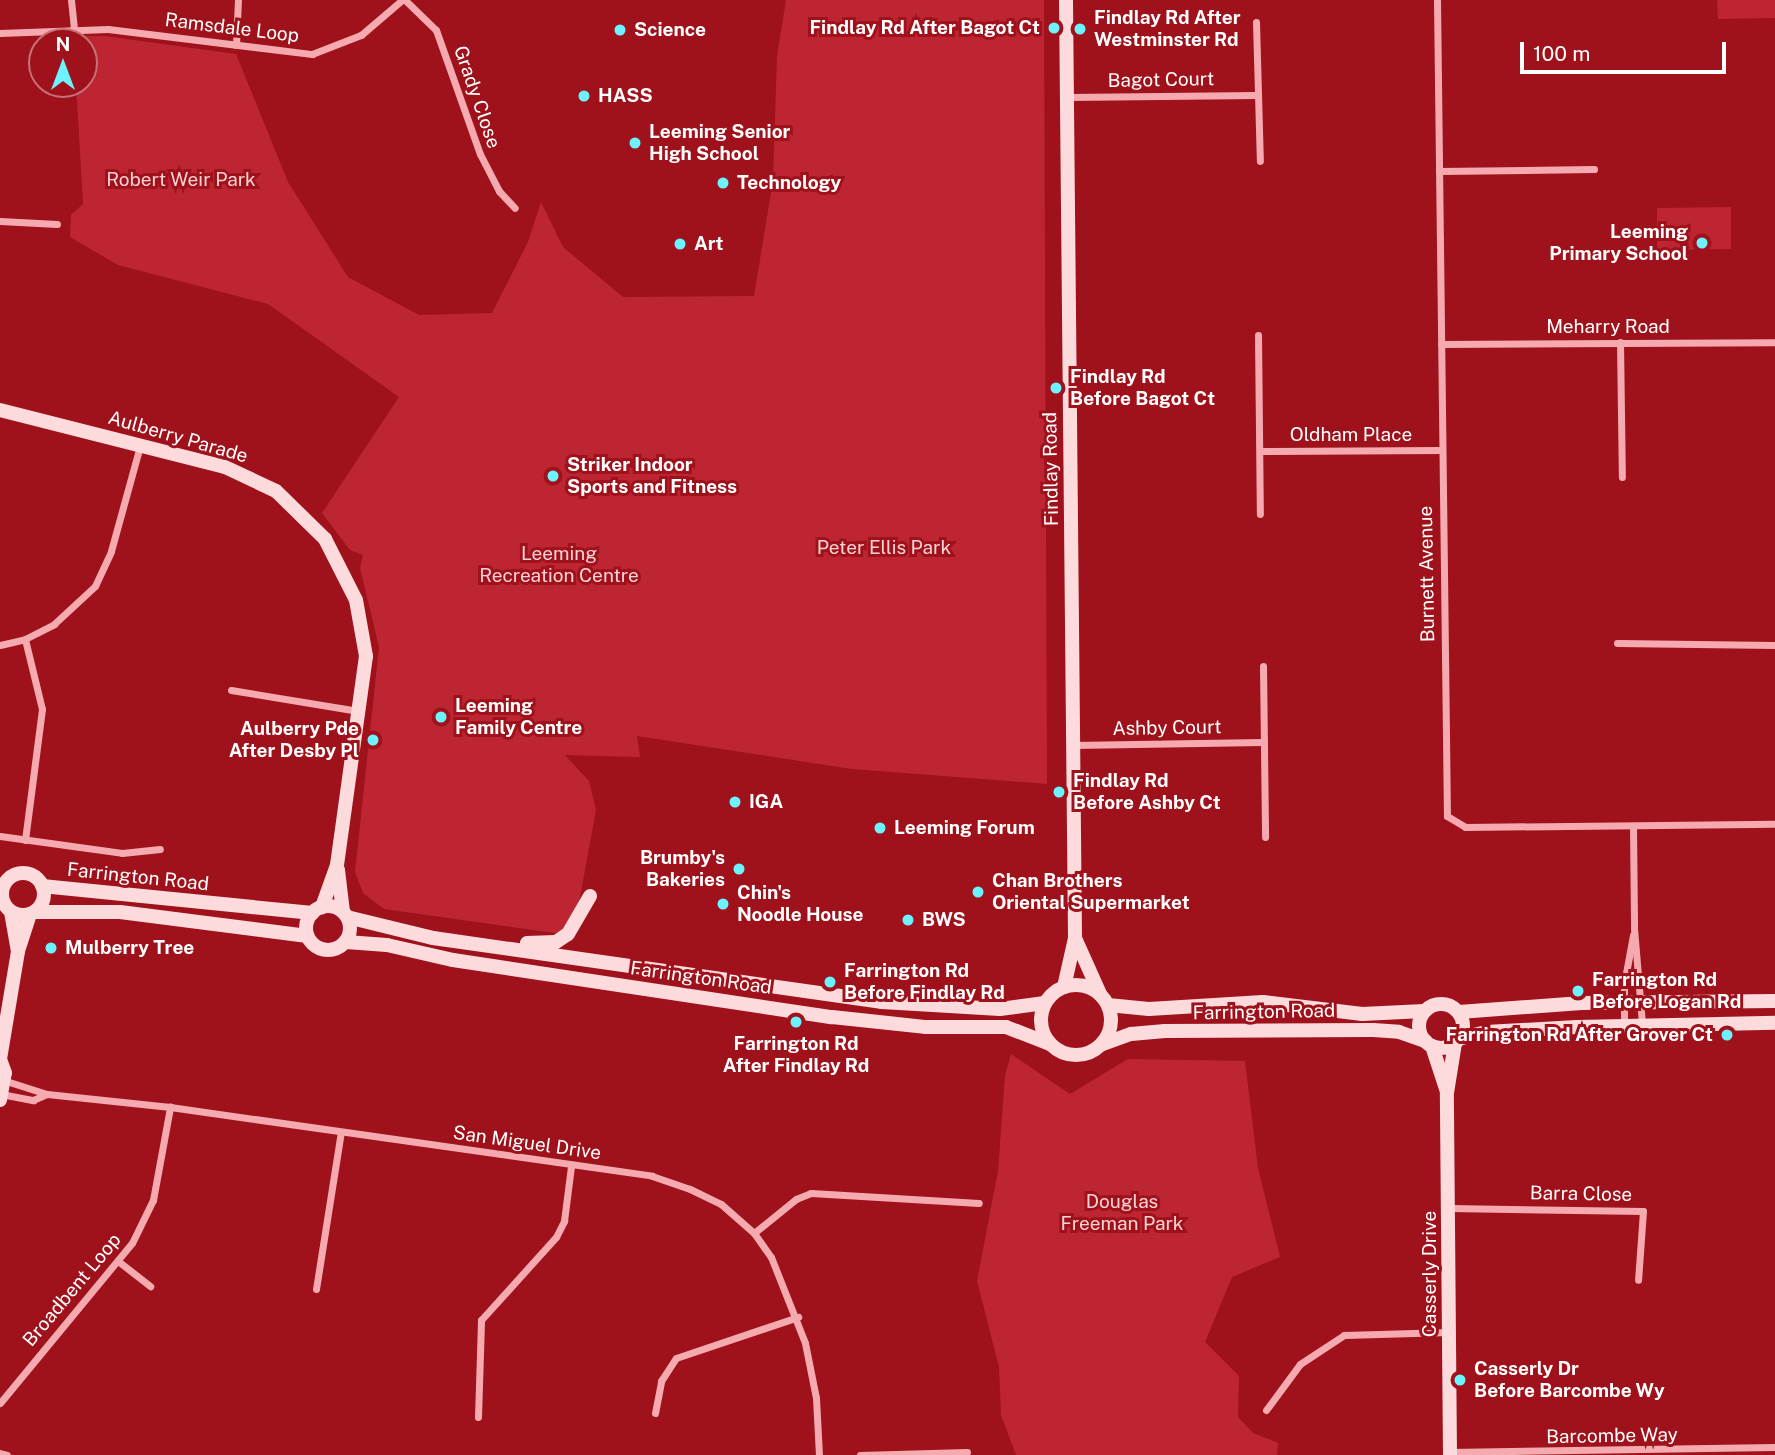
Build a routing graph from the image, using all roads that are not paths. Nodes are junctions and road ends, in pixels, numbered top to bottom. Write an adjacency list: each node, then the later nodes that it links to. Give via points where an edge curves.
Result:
1 (71, 0): 7 (street)
2 (239, 0): 11 (street)
3 (403, 0): 11 (street, Ramsdale Loop, via 361,36 329,49 294,54); 17 (street, Grady Close, via 436,30 480,154 499,191)
4 (1066, 0): 13 (main road, Findlay Road)
5 (1437, 0): 16 (street, Burnett Avenue)
6 (1256, 22): 12 (street)
7 (74, 28)
8 (28, 31): 10 (street, Ramsdale Loop)
9 (98, 31): 11 (street, Ramsdale Loop)
10 (0, 33)
11 (236, 45)
12 (1256, 95): 13 (street, Bagot Court); 14 (street)
13 (1067, 97): 38 (main road, Findlay Road)
14 (1260, 161)
15 (1594, 169): 16 (street)
16 (1440, 171): 23 (street, Burnett Avenue)
17 (515, 208)
18 (0, 221): 19 (street)
19 (57, 224)
20 (1258, 335): 27 (street, Oldham Place)
21 (1620, 342): 22 (street, Meharry Road); 23 (street, Meharry Road); 28 (street)
22 (1775, 342)
23 (1441, 344): 26 (street, Burnett Avenue)
24 (0, 410): 25 (main road, Aulberry Parade)
25 (140, 445): 30 (street, via 104,570 70,611); 36 (main road, Aulberry Parade, via 244,474 283,496 315,526 342,566 363,624 366,656)
26 (1441, 450): 27 (street, Oldham Place); 40 (street, Burnett Avenue, via 1447,816 1465,827)
27 (1262, 451): 29 (street, Oldham Place)
28 (1622, 477)
29 (1260, 513)
30 (25, 639): 32 (street); 43 (street, via 42,709)
31 (1617, 643): 33 (street)
32 (0, 645)
33 (1775, 645)
34 (1263, 666): 37 (street)
35 (231, 690): 36 (street)
36 (361, 711): 45 (main road, Aulberry Parade)
37 (1263, 742): 38 (street, Ashby Court); 42 (street)
38 (1072, 745): 56 (main road, Findlay Road)
39 (1775, 824): 40 (street, Burnett Avenue)
40 (1633, 827): 53 (street)
41 (0, 836): 43 (street)
42 (1265, 837)
43 (25, 840): 44 (street, via 122,853)
44 (160, 849)
45 (337, 865): 50 (main road, Aulberry Parade); 52 (main road, Aulberry Parade)
46 (4, 880): 47 (main road, via 27,874); 49 (main road)
47 (42, 886): 50 (main road, Farrington Road); 51 (main road, via 44,898)
48 (590, 895): 55 (main road, via 577,925 556,942 540,945 455,933)
49 (5, 906): 51 (main road); 58 (main road)
50 (317, 910): 52 (main road); 54 (main road)
51 (32, 913): 54 (main road, Farrington Road, via 120,912); 58 (main road)
52 (345, 915): 55 (main road, Farrington Road); 57 (main road, via 351,930)
53 (1634, 928): 62 (street); 64 (street)
54 (307, 936): 57 (main road, via 321,950 335,950)
55 (433, 938): 63 (main road, Farrington Road, via 882,1002 1000,1009)
56 (1074, 938): 59 (main road, Findlay Road); 60 (main road, Findlay Road)
57 (346, 942): 71 (main road, Farrington Road, via 844,1018 926,1027 1006,1027)
58 (18, 951): 74 (main road)
59 (1064, 987): 60 (main road, via 1083,985); 63 (main road)
60 (1104, 999): 65 (main road, Farrington Road, via 1149,1009 1263,1002 1362,1014); 72 (main road, via 1111,1025)
61 (1775, 1001): 62 (main road)
62 (1641, 1002): 64 (main road); 69 (street)
63 (1045, 1003): 71 (main road, via 1041,1024)
64 (1624, 1003): 66 (main road); 68 (street)
65 (1424, 1011): 66 (main road, via 1442,1003); 73 (main road, via 1418,1023)
66 (1459, 1012): 70 (main road, via 1463,1026)
67 (1775, 1023): 69 (main road)
68 (1624, 1024): 69 (main road); 70 (main road, via 1486,1032)
69 (1642, 1024)
70 (1457, 1041): 73 (main road); 76 (main road, Casserly Drive)
71 (1050, 1044): 72 (main road, via 1071,1055 1093,1051)
72 (1102, 1044): 73 (main road, Farrington Road, via 1131,1034 1165,1031 1373,1030 1399,1032)
73 (1428, 1044): 76 (main road, Casserly Drive)
74 (0, 1059): 75 (main road)
75 (1, 1090): 77 (street, San Miguel Drive); 77 (street, San Miguel Drive, via 33,1100)
76 (1447, 1093): 82 (main road, Casserly Drive)
77 (47, 1094): 78 (street, San Miguel Drive)
78 (170, 1107): 79 (street, San Miguel Drive); 84 (street, Broadbent Loop, via 153,1199)
79 (341, 1132): 80 (street, San Miguel Drive); 87 (street)
80 (572, 1166): 83 (street, San Miguel Drive, via 652,1176 690,1189 721,1204); 93 (street, via 564,1221 552,1245 481,1320)
81 (978, 1203): 83 (street, via 811,1193 796,1199)
82 (1449, 1208): 85 (street, Barra Close, via 1643,1211); 89 (main road, Casserly Drive)
83 (754, 1233): 88 (street, San Miguel Drive, via 771,1257)
84 (118, 1262): 86 (street); 90 (street, Broadbent Loop)
85 (1638, 1280)
86 (150, 1286)
87 (316, 1289)
88 (798, 1317): 92 (street, via 676,1358 661,1381); 100 (street, San Miguel Drive, via 814,1385)
89 (1449, 1332): 91 (street, via 1344,1335 1300,1364); 97 (main road, Casserly Drive)
90 (0, 1403)
91 (1266, 1410)
92 (655, 1413)
93 (478, 1417)
94 (1775, 1447): 98 (street, Barcombe Way)
95 (0, 1452): 99 (street)
96 (967, 1452): 101 (street)
97 (1450, 1453): 98 (street, Barcombe Way)
98 (1677, 1453)
99 (7, 1455)
100 (819, 1455)
101 (860, 1455)

